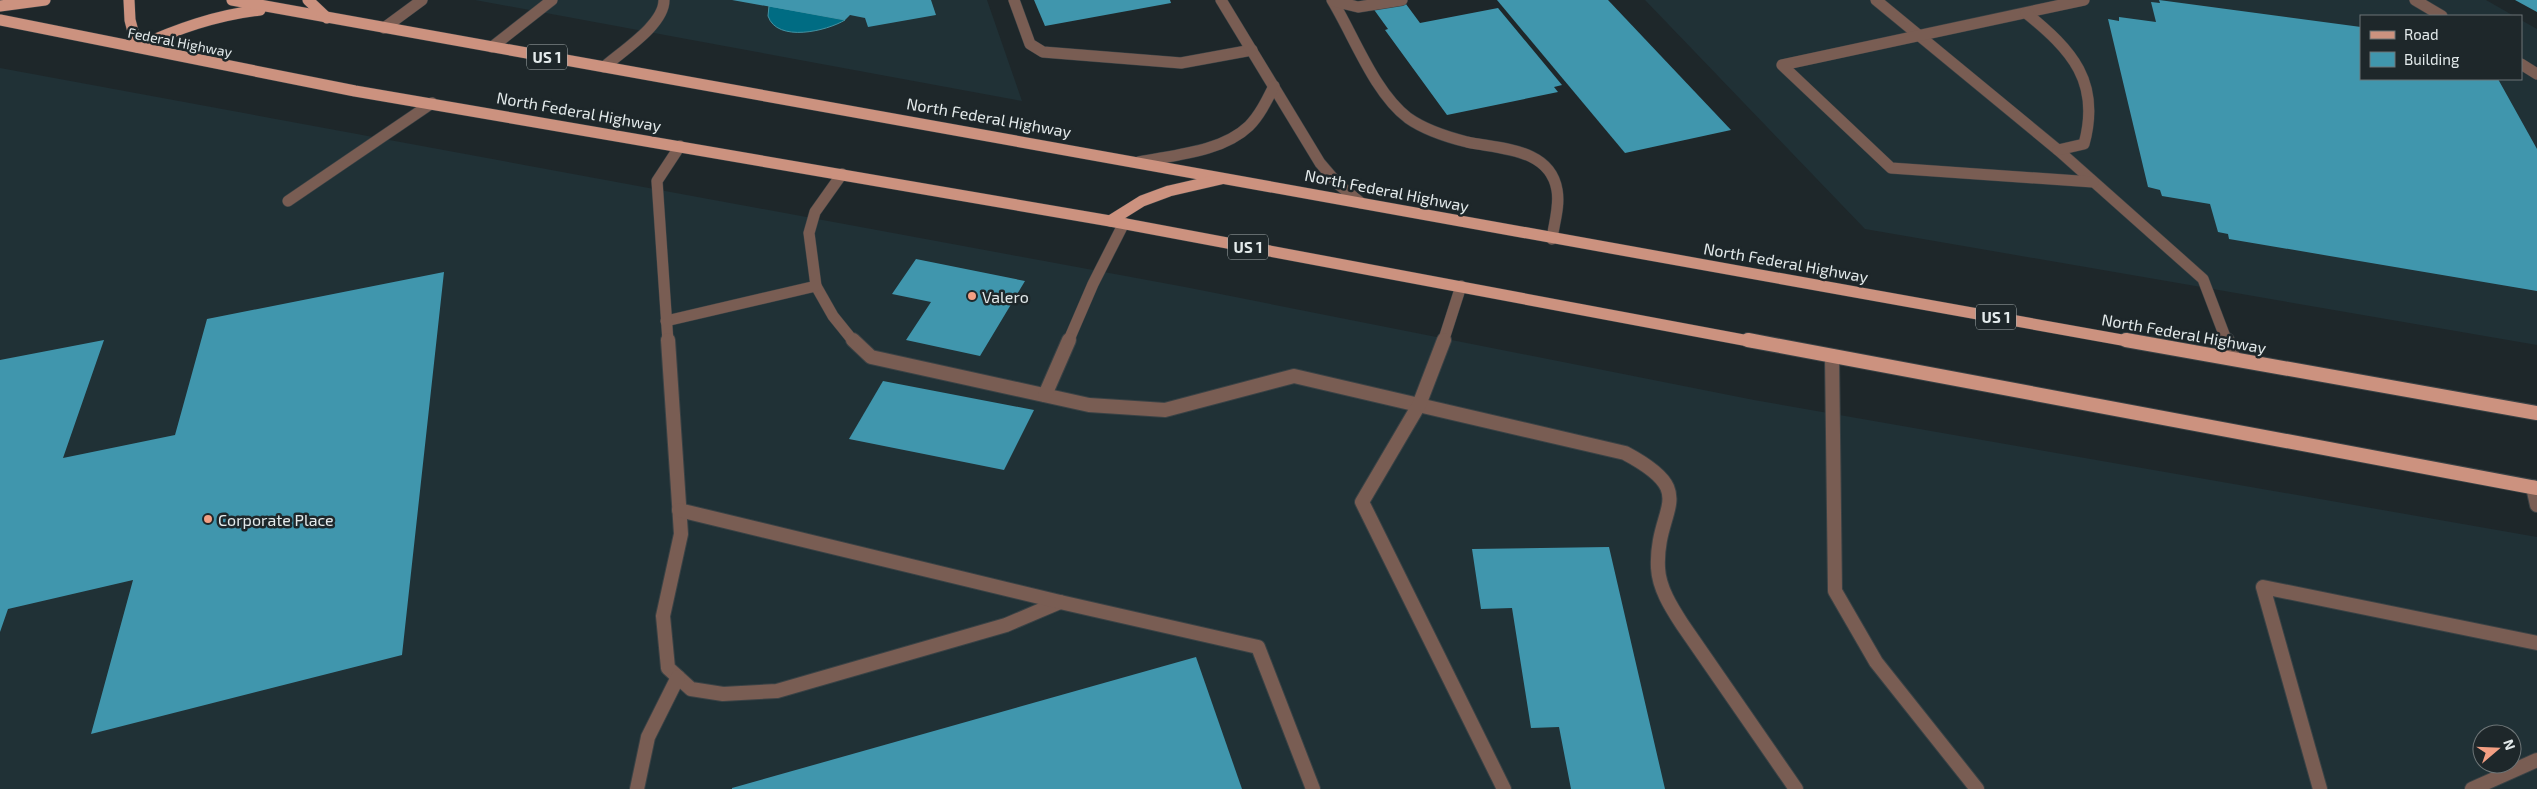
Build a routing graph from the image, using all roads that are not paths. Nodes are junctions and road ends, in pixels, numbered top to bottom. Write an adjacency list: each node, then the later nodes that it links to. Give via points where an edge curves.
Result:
1 (45, 0): 15 (main road)
2 (129, 0): 23 (main road)
3 (232, 0): 16 (main road, North Federal Highway / US 1)
4 (308, 0): 19 (main road)
5 (422, 0): 21 (street)
6 (552, 0): 24 (street)
7 (664, 0): 27 (street, via 664,10 657,21)
8 (1014, 0): 25 (street, via 1030,44 1043,52 1181,63)
9 (1221, 0): 25 (street)
10 (1402, 0): 14 (street, via 1358,8)
11 (1876, 0): 22 (street)
12 (2084, 0): 17 (street)
13 (2415, 0): 18 (street)
14 (1333, 1): 42 (street, via 1401,112 1434,132 1511,149 1538,160 1553,176 1557,190)
15 (0, 6)
16 (276, 8): 19 (main road, North Federal Highway / US 1); 23 (main road, via 205,19)
17 (2026, 13): 22 (street); 33 (street, via 2061,42 2075,62 2091,104 2091,127 2084,144)
18 (2440, 15)
19 (327, 18): 21 (main road, North Federal Highway / US 1)
20 (0, 20): 23 (main road, Federal Highway / US 1)
21 (384, 28): 24 (main road, North Federal Highway / US 1)
22 (1919, 36): 33 (street); 37 (street, via 1782,65 1891,168)
23 (137, 47): 30 (main road, Federal Highway / US 1)
24 (492, 47): 27 (main road, North Federal Highway / US 1)
25 (1252, 50): 29 (street)
26 (2522, 65): 28 (street)
27 (604, 67): 34 (main road, North Federal Highway / US 1)
28 (2537, 74)
29 (1274, 86): 34 (street, via 1248,127 1235,135 1220,143); 39 (street, via 1320,163)
30 (355, 91): 31 (main road, North Federal Highway / US 1)
31 (432, 103): 32 (main road, North Federal Highway / US 1); 38 (street)
32 (680, 146): 35 (main road, North Federal Highway / US 1); 45 (street, via 657,181)
33 (2058, 150): 37 (street)
34 (1139, 162): 36 (main road, North Federal Highway / US 1)
35 (842, 174): 40 (main road, North Federal Highway / US 1); 43 (street, via 815,212 810,233)
36 (1228, 178): 39 (main road, North Federal Highway / US 1); 40 (main road, via 1169,191 1142,201)
37 (2093, 182): 47 (street, via 2203,279)
38 (288, 201)
39 (1361, 203): 42 (main road, North Federal Highway / US 1)
40 (1110, 221): 41 (main road, North Federal Highway / US 1)
41 (1124, 223): 44 (main road, North Federal Highway / US 1); 48 (street, via 1093,284)
42 (1552, 239): 47 (main road, North Federal Highway / US 1)
43 (816, 286): 45 (street); 48 (street, via 836,322 851,341 871,357)
44 (1461, 286): 46 (main road, North Federal Highway / US 1); 49 (street)
45 (666, 322): 53 (street)
46 (1832, 356): 51 (main road, North Federal Highway / US 1); 62 (street, via 1835,590 1876,662)
47 (2234, 359): 50 (main road, North Federal Highway / US 1)
48 (1046, 395): 49 (street, via 1089,405 1165,410 1294,376)
49 (1418, 405): 60 (street, via 1362,502); 61 (street, via 1625,453 1657,470 1668,484 1672,498 1660,551 1659,572 1667,597)
50 (2537, 413)
51 (2535, 487): 52 (street)
52 (2537, 505)
53 (679, 510): 54 (street); 56 (street, via 681,534 663,616 668,668)
54 (1060, 602): 56 (street, via 1006,625 777,691 723,694 691,689); 59 (street, via 1258,647)
55 (2537, 643): 63 (street, via 2263,587)
56 (678, 677): 58 (street, via 648,737)
57 (2537, 760): 64 (street)
58 (637, 789)
59 (1313, 789)
60 (1504, 789)
61 (1796, 789)
62 (1977, 789)
63 (2320, 789)
64 (2472, 789)

